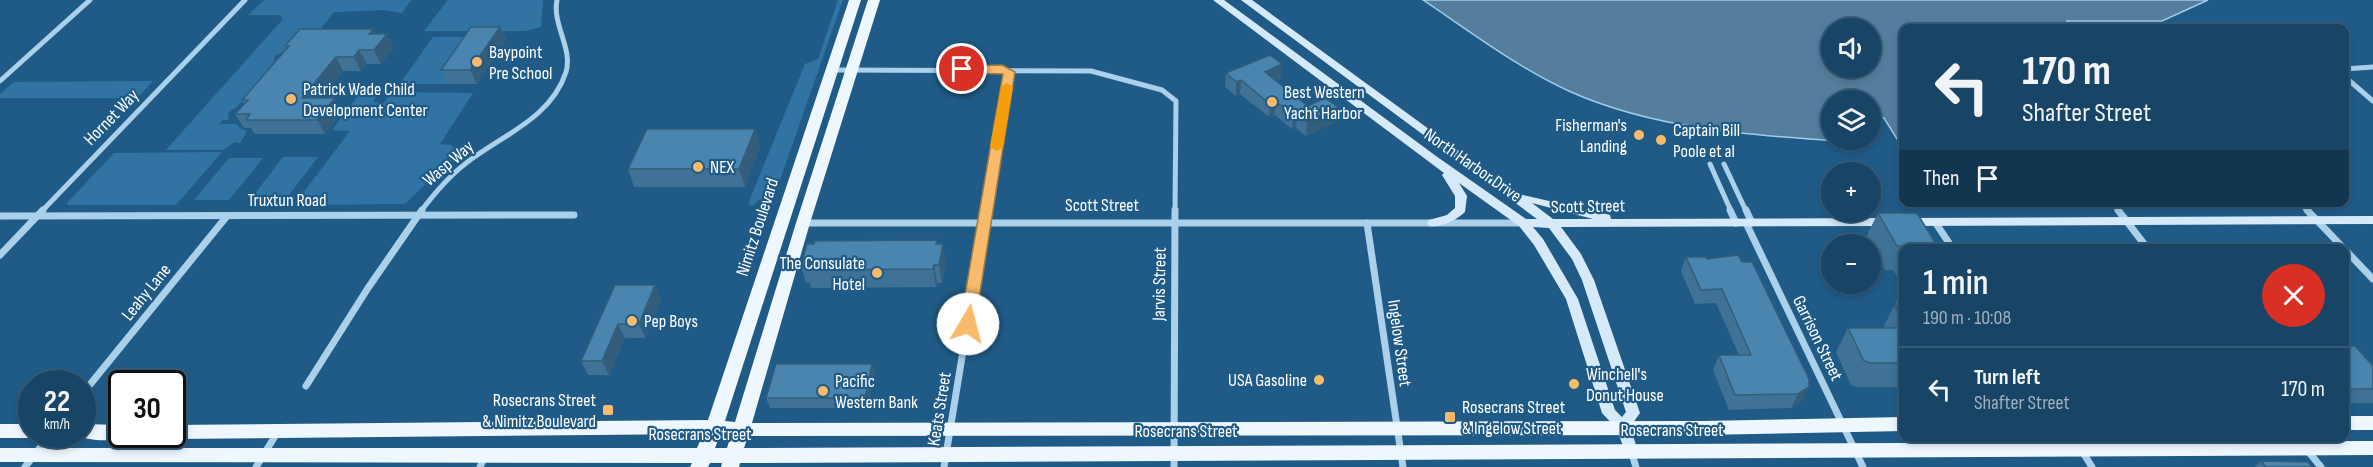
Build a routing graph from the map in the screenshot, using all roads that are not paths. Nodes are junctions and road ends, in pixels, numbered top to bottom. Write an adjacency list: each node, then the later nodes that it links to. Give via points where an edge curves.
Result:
1 (90, 0): 14 (street)
2 (245, 0): 25 (street, Hornet Way)
3 (557, 0): 22 (street, Wasp Way, via 556,22 566,50 566,70 553,96 532,120 466,163)
4 (855, 0): 10 (main road, Nimitz Boulevard)
5 (874, 0): 11 (main road)
6 (1218, 0): 16 (main road, North Harbor Drive)
7 (1246, 0): 19 (main road, North Harbor Drive)
8 (2373, 67): 9 (street)
9 (2349, 69)
10 (831, 70): 11 (street); 55 (main road, Nimitz Boulevard)
11 (853, 70): 12 (street); 31 (main road)
12 (1009, 72): 32 (street, Keats Street); 33 (street, Jarvis Street, via 1091,71 1162,90 1176,101)
13 (2349, 80): 15 (street)
14 (0, 81)
15 (2373, 101)
16 (1432, 159): 35 (main road, via 1458,187 1462,202 1456,215); 36 (main road, North Harbor Drive)
17 (1710, 164): 38 (street)
18 (1724, 164): 38 (street)
19 (1511, 193): 37 (main road, via 1584,214); 39 (main road, North Harbor Drive)
20 (2116, 207): 29 (street)
21 (2304, 207): 28 (street)
22 (417, 214): 23 (street, Truxtun Road); 26 (street, Truxtun Road); 47 (street, Wasp Way)
23 (574, 215)
24 (0, 216): 25 (street, Truxtun Road)
25 (37, 216): 26 (street, Truxtun Road); 44 (street, Hornet Way)
26 (227, 216): 46 (street, Leahy Lane)
27 (2373, 219): 28 (main road, Scott Street)
28 (2317, 220): 29 (main road, Scott Street); 42 (street)
29 (2126, 221): 30 (main road, Scott Street); 41 (street)
30 (1935, 222): 38 (main road, Scott Street); 40 (street)
31 (803, 223): 32 (street, Scott Street); 57 (main road)
32 (983, 223): 33 (street, Scott Street); 56 (street, Keats Street)
33 (1174, 223): 34 (street, Scott Street); 52 (street, Jarvis Street)
34 (1367, 223): 35 (street, Scott Street); 54 (street, Ingelow Street)
35 (1433, 223): 36 (street, Scott Street)
36 (1523, 223): 39 (main road, Scott Street); 53 (main road, North Harbor Drive, via 1539,242 1572,299 1609,413)
37 (1646, 223): 38 (main road, Scott Street); 39 (main road, Scott Street)
38 (1745, 223): 50 (street, Garrison Street)
39 (1553, 225): 53 (main road, North Harbor Drive, via 1580,264 1600,312 1633,413)
40 (1950, 244)
41 (2144, 244)
42 (2340, 244)
43 (2349, 254): 45 (street)
44 (0, 255)
45 (2373, 279)
46 (96, 377)
47 (306, 386)
48 (2349, 423): 49 (main road)
49 (2373, 423)
50 (1842, 424): 51 (main road, Rosecrans Street); 53 (main road, Rosecrans Street); 66 (street, Garrison Street)
51 (1899, 424)
52 (1173, 426): 54 (main road, Rosecrans Street); 56 (main road, Rosecrans Street); 72 (street, Jarvis Street)
53 (1623, 426): 54 (main road, Rosecrans Street); 69 (main road, North Harbor Drive)
54 (1396, 427): 68 (street, Ingelow Street)
55 (713, 428): 57 (main road, Rosecrans Street); 61 (main road, Rosecrans Street); 75 (main road, Nimitz Boulevard)
56 (951, 428): 57 (main road, Rosecrans Street); 71 (street, Keats Street)
57 (741, 429): 76 (main road)
58 (0, 431): 59 (main road)
59 (18, 431)
60 (186, 432): 61 (main road, Rosecrans Street)
61 (278, 432): 70 (street)
62 (2302, 443): 63 (main road, Rosecrans Street); 65 (main road, Rosecrans Street); 79 (street)
63 (2077, 444): 66 (main road, Rosecrans Street); 78 (street)
64 (40, 448): 73 (street)
65 (2373, 448)
66 (1855, 450): 69 (main road, Rosecrans Street); 77 (street, Garrison Street)
67 (0, 455): 73 (main road, Rosecrans Street)
68 (1402, 459): 69 (main road, Rosecrans Street); 72 (main road, Rosecrans Street)
69 (1634, 459)
70 (260, 460): 73 (main road, Rosecrans Street); 74 (main road, Rosecrans Street)
71 (946, 460): 72 (main road, Rosecrans Street); 76 (main road, Rosecrans Street)
72 (1174, 460)
73 (30, 461)
74 (483, 461): 75 (main road, Rosecrans Street)
75 (701, 461): 76 (main road, Rosecrans Street)
76 (732, 461)
77 (1863, 467)
78 (2092, 467)
79 (2321, 467)

